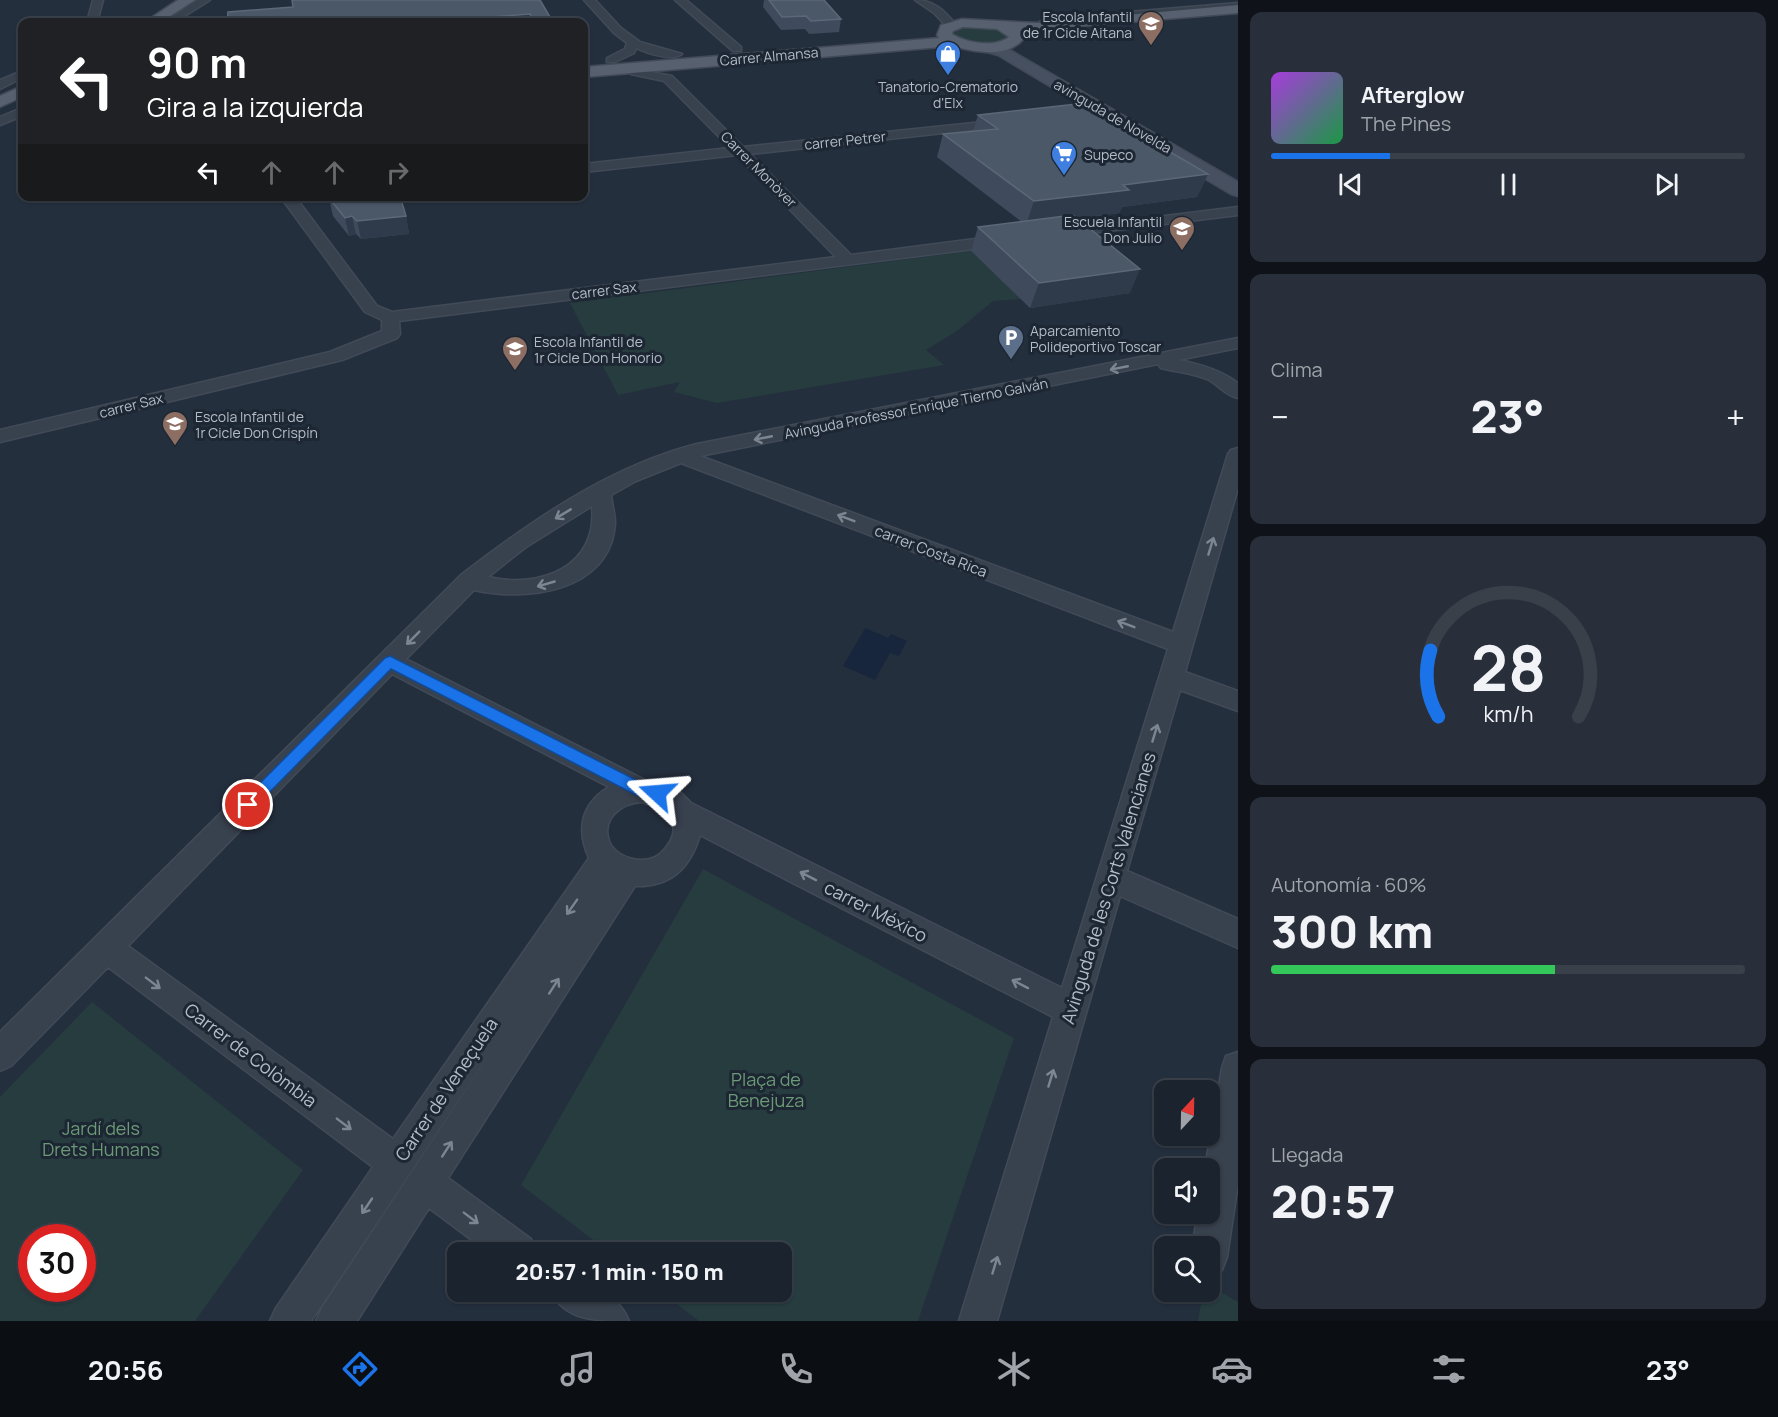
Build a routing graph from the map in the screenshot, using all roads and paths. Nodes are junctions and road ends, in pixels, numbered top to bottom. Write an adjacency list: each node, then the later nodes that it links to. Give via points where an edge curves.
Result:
1 (98, 0): 10 (street)
2 (164, 0): 11 (main road)
3 (188, 0): 12 (main road)
4 (205, 0): 13 (street)
5 (590, 0): 19 (street)
6 (680, 0): 21 (street)
7 (920, 0): 9 (street)
8 (1236, 9): 16 (main road)
9 (938, 10): 14 (street); 17 (street)
10 (93, 18)
11 (138, 18)
12 (159, 18)
13 (176, 18)
14 (976, 23): 15 (main road); 17 (main road)
15 (1003, 27): 16 (main road); 18 (main road)
16 (1040, 29): 18 (main road)
17 (949, 33): 20 (main road); 24 (main road, Carrer Almansa); 26 (main road, Carrer Almansa)
18 (1013, 40): 20 (main road); 38 (main road, avinguda de Novelda, via 1017,50)
19 (632, 43): 22 (street, via 650,51); 23 (street, via 630,51)
20 (985, 47): 32 (main road, avinguda de Novelda, via 1002,52)
21 (737, 49)
22 (676, 54)
23 (611, 60)
24 (588, 67)
25 (687, 67): 29 (street)
26 (588, 72)
27 (635, 72): 29 (street)
28 (18, 76): 30 (street)
29 (668, 78): 36 (street, Carrer Monòver)
30 (0, 85)
31 (18, 96): 33 (main road)
32 (1106, 112): 34 (street); 39 (main road, avinguda de Novelda)
33 (5, 114)
34 (1082, 114)
35 (1023, 121): 36 (street, carrer Petrer)
36 (741, 151): 37 (street, carrer Petrer); 44 (street, Carrer Monòver)
37 (588, 168)
38 (1238, 178)
39 (1238, 190)
40 (290, 201): 45 (street, via 371,309)
41 (1238, 211): 42 (street)
42 (1048, 235)
43 (1025, 238): 44 (street, carrer Sax)
44 (848, 260): 45 (street, carrer Sax)
45 (390, 317): 49 (street, carrer Sax, via 392,334 336,356)
46 (1238, 343): 47 (street, Avinguda Professor Enrique Tierno Galván)
47 (1148, 363): 48 (street, via 1205,372); 50 (street, Avinguda Professor Enrique Tierno Galván, one-way to 50)
48 (1238, 393)
49 (0, 436)
50 (681, 456): 52 (street, Avinguda Professor Enrique Tierno Galván, via 629,476); 54 (street, carrer Costa Rica, one-way to 50)
51 (1236, 469): 54 (street, Avinguda de les Corts Valencianes, one-way to 51)
52 (601, 494): 53 (street, Avinguda Professor Enrique Tierno Galván, one-way to 53, via 518,542); 53 (street, one-way to 53, via 605,531 585,565 545,586 489,588)
53 (469, 581): 55 (street, Avinguda Professor Enrique Tierno Galván, one-way to 55)
54 (1181, 645): 56 (street, Avinguda de les Corts Valencianes)
55 (390, 662): 58 (street); 63 (street, Avinguda Professor Enrique Tierno Galván)
56 (1172, 677): 57 (street); 61 (street, Avinguda de les Corts Valencianes, one-way to 56)
57 (1238, 701)
58 (642, 790): 59 (street, via 665,797); 60 (street, via 618,795 601,810 594,829 597,845)
59 (680, 811): 60 (street, via 688,831 677,858 643,873); 64 (street, carrer México, one-way to 59)
60 (617, 865): 67 (street, Carrer de Veneçuela, one-way to 67); 68 (street, Carrer de Veneçuela, one-way to 60)
61 (1111, 878): 62 (street); 64 (street, Avinguda de les Corts Valencianes)
62 (1238, 934)
63 (106, 948): 65 (street, Avinguda Professor Enrique Tierno Galván); 67 (street, Carrer de Colòmbia, one-way to 67)
64 (1072, 1010): 75 (street, Avinguda de les Corts Valencianes, one-way to 64)
65 (0, 1055)
66 (1238, 1068): 69 (street)
67 (396, 1163): 72 (street, Carrer de Veneçuela, one-way to 72)
68 (424, 1184): 70 (street, one-way to 70); 73 (street, Carrer de Veneçuela)
69 (1212, 1236)
70 (504, 1242)
71 (584, 1302): 74 (street)
72 (289, 1321)
73 (335, 1321)
74 (610, 1321)
75 (978, 1321)

